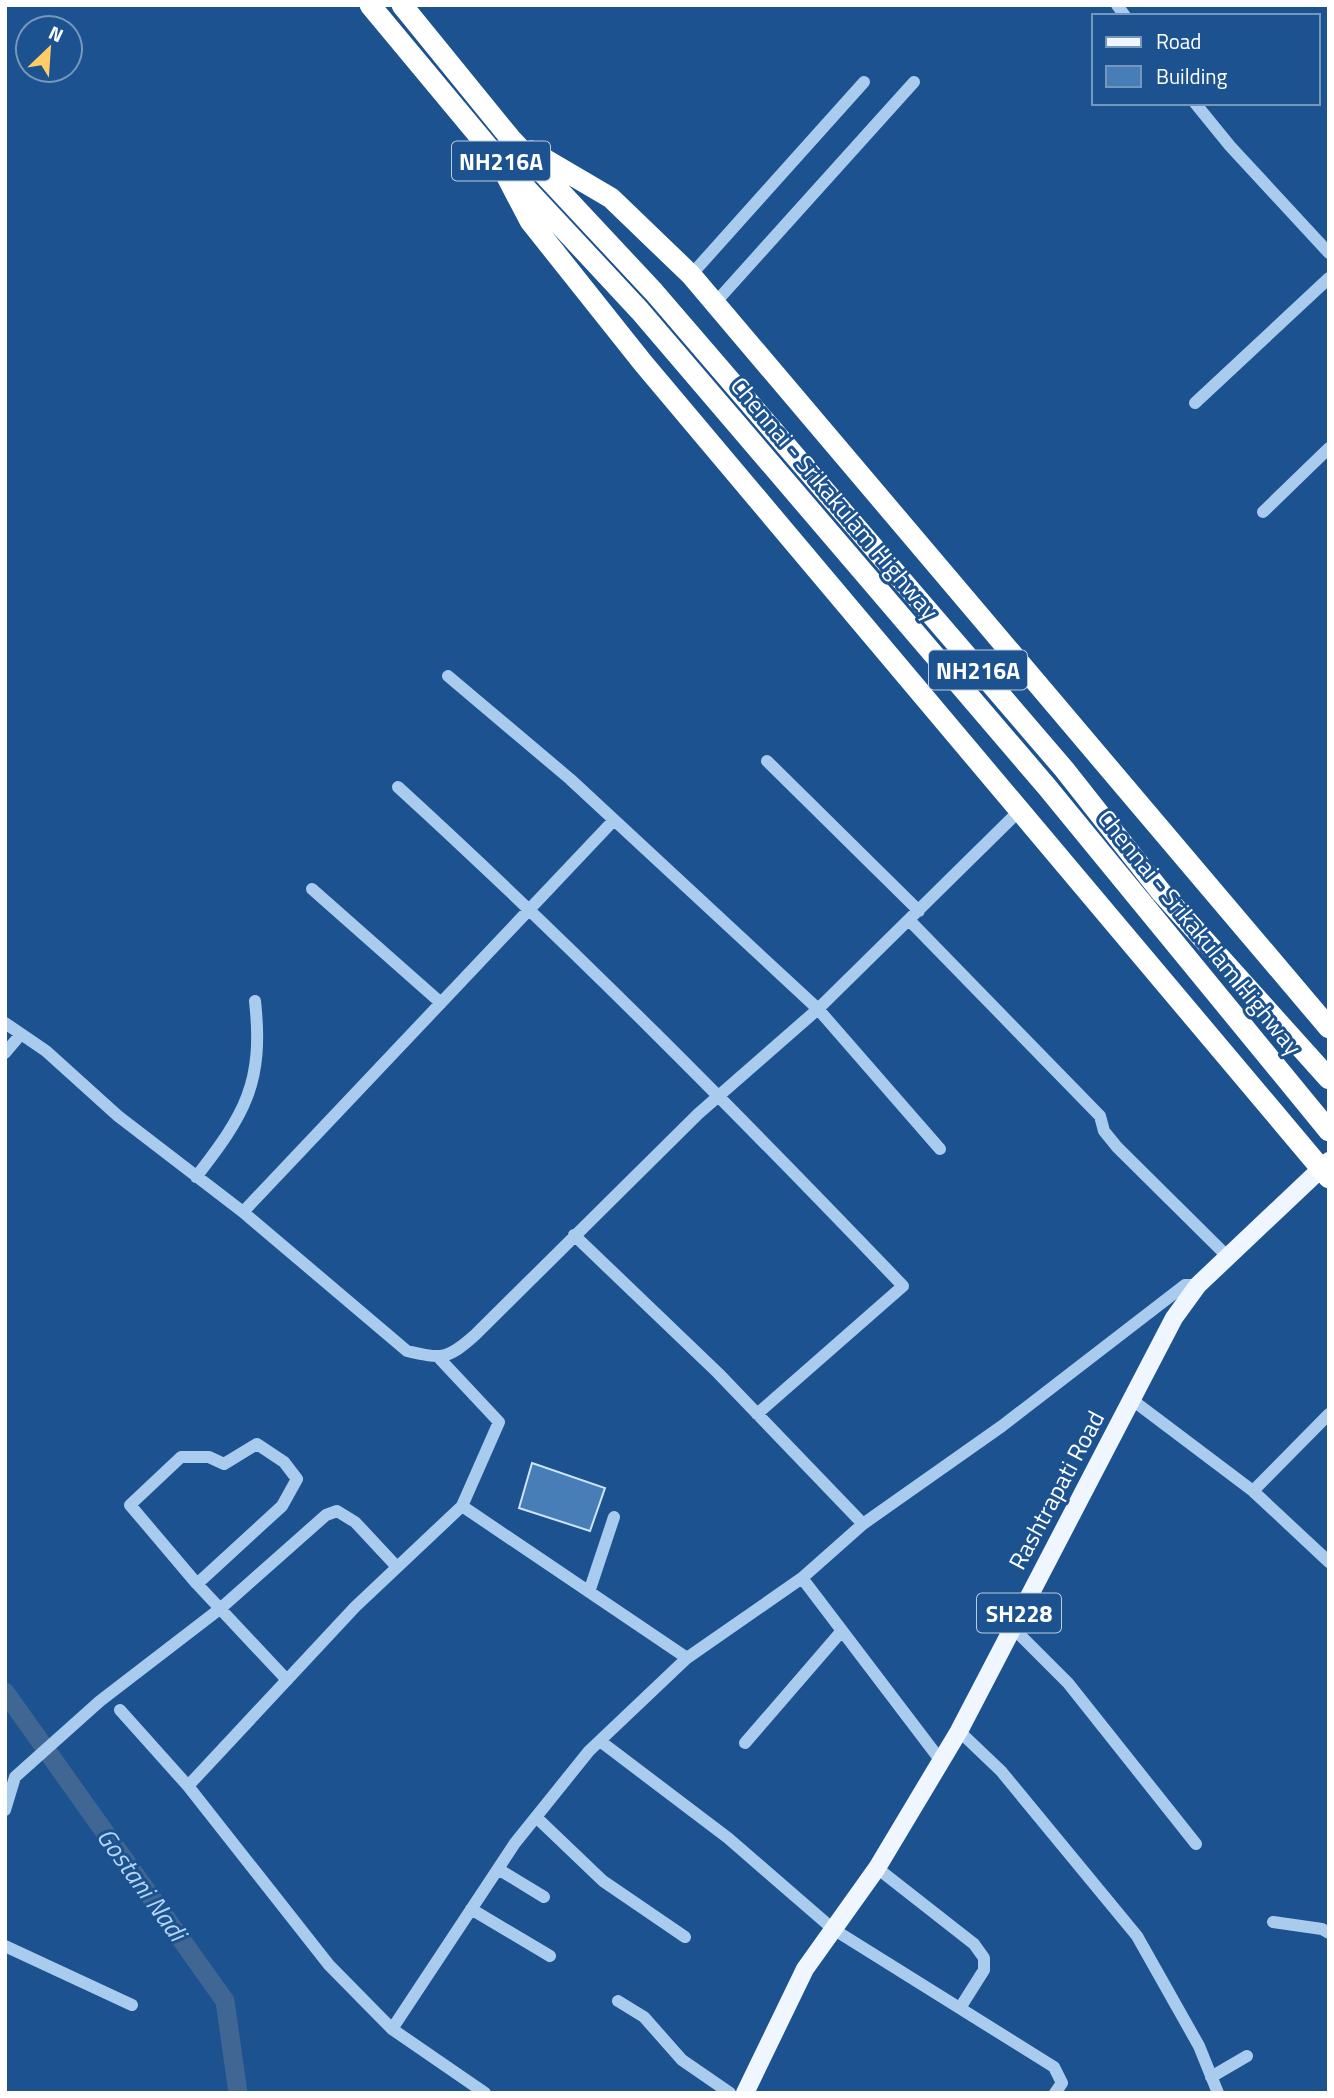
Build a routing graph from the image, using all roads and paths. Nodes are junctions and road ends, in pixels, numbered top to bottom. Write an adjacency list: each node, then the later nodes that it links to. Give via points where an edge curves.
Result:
1 (370, 5): 7 (highway, Chennai - Srikakulam Highway / NH216A)
2 (402, 5): 6 (highway, NH216A)
3 (864, 82): 9 (street)
4 (914, 82): 11 (street)
5 (1197, 105): 8 (street)
6 (511, 139): 9 (highway, via 611,198); 30 (highway, NH216A, via 654,292 1064,769 1161,892)
7 (495, 154): 18 (highway, via 530,221); 32 (highway, Chennai - Srikakulam Highway / NH216A, via 649,321 1047,787)
8 (1329, 253)
9 (691, 275): 11 (highway)
10 (1329, 278): 12 (street)
11 (715, 303): 27 (highway)
12 (1195, 403)
13 (1329, 448): 14 (street)
14 (1263, 512)
15 (448, 676): 19 (street)
16 (767, 761): 22 (street)
17 (398, 788): 21 (street)
18 (1018, 812): 22 (street); 34 (highway)
19 (614, 820): 21 (street); 25 (street)
20 (312, 889): 24 (street)
21 (531, 909): 24 (street); 31 (street)
22 (914, 916): 25 (street); 38 (street, via 1100,1116 1104,1131 1117,1147)
23 (255, 1000): 35 (street, via 259,1042 250,1093 231,1131)
24 (441, 1003): 36 (street)
25 (818, 1009): 31 (street); 33 (street)
26 (5, 1023): 28 (street)
27 (1329, 1028)
28 (22, 1034): 29 (street); 35 (street)
29 (5, 1053)
30 (1329, 1079)
31 (720, 1095): 37 (street); 42 (street, via 903,1286)
32 (1329, 1131)
33 (940, 1149)
34 (1326, 1169): 38 (main road, Rashtrapati Road / SH228)
35 (196, 1177): 36 (street)
36 (243, 1212): 40 (street, via 407,1351)
37 (574, 1235): 40 (street, via 475,1335); 42 (street)
38 (1228, 1256): 39 (main road, Rashtrapati Road / SH228)
39 (1198, 1285): 41 (main road, Rashtrapati Road / SH228, via 1174,1318); 47 (street, via 1185,1285 1002,1426)
40 (440, 1359): 45 (street, via 499,1423)
41 (1131, 1399): 44 (street); 54 (main road, Rashtrapati Road / SH228)
42 (757, 1414): 47 (street)
43 (1329, 1414): 44 (street)
44 (1253, 1491): 48 (street)
45 (462, 1506): 49 (street); 52 (street)
46 (614, 1517): 52 (street)
47 (863, 1524): 50 (street)
48 (1329, 1562)
49 (397, 1567): 53 (street, via 355,1522 338,1511 326,1515); 57 (street)
50 (802, 1578): 55 (street); 56 (street)
51 (197, 1584): 51 (street, via 282,1506 297,1479 284,1462 257,1444 224,1464 209,1457 181,1457 130,1505); 53 (street)
52 (589, 1592): 56 (street)
53 (221, 1608): 57 (street); 64 (street, via 100,1701 15,1777)
54 (1012, 1627): 59 (main road, Rashtrapati Road / SH228); 66 (street, via 1068,1683)
55 (840, 1633): 61 (street); 62 (street)
56 (687, 1658): 60 (street)
57 (287, 1680): 63 (street)
58 (120, 1710): 63 (street)
59 (959, 1731): 62 (main road, Rashtrapati Road / SH228); 82 (street, via 1001,1771 1137,1936 1199,2046)
60 (600, 1741): 65 (street); 73 (street, via 728,1839)
61 (746, 1743)
62 (941, 1761): 67 (main road, Rashtrapati Road / SH228)
63 (188, 1786): 80 (street, via 329,1965)
64 (5, 1810)
65 (536, 1817): 68 (street); 74 (street, via 604,1881)
66 (1196, 1844)
67 (877, 1868): 73 (main road, Rashtrapati Road / SH228); 79 (street, via 974,1944 984,1958 984,1970)
68 (498, 1869): 69 (street); 70 (street)
69 (544, 1897)
70 (471, 1909): 76 (street); 80 (street)
71 (1273, 1922): 72 (street)
72 (1327, 1928)
73 (833, 1929): 79 (street); 85 (main road, Rashtrapati Road / SH228, via 805,1969)
74 (685, 1937)
75 (5, 1946): 78 (street)
76 (550, 1955)
77 (618, 2001): 84 (street, via 644,2017 682,2060)
78 (132, 2005)
79 (960, 2008): 86 (street, via 1055,2067 1062,2083)
80 (392, 2029): 83 (street)
81 (1247, 2056): 82 (street)
82 (1211, 2077): 87 (street)
83 (485, 2093)
84 (730, 2093)
85 (745, 2093)
86 (1055, 2093)
87 (1217, 2093)

